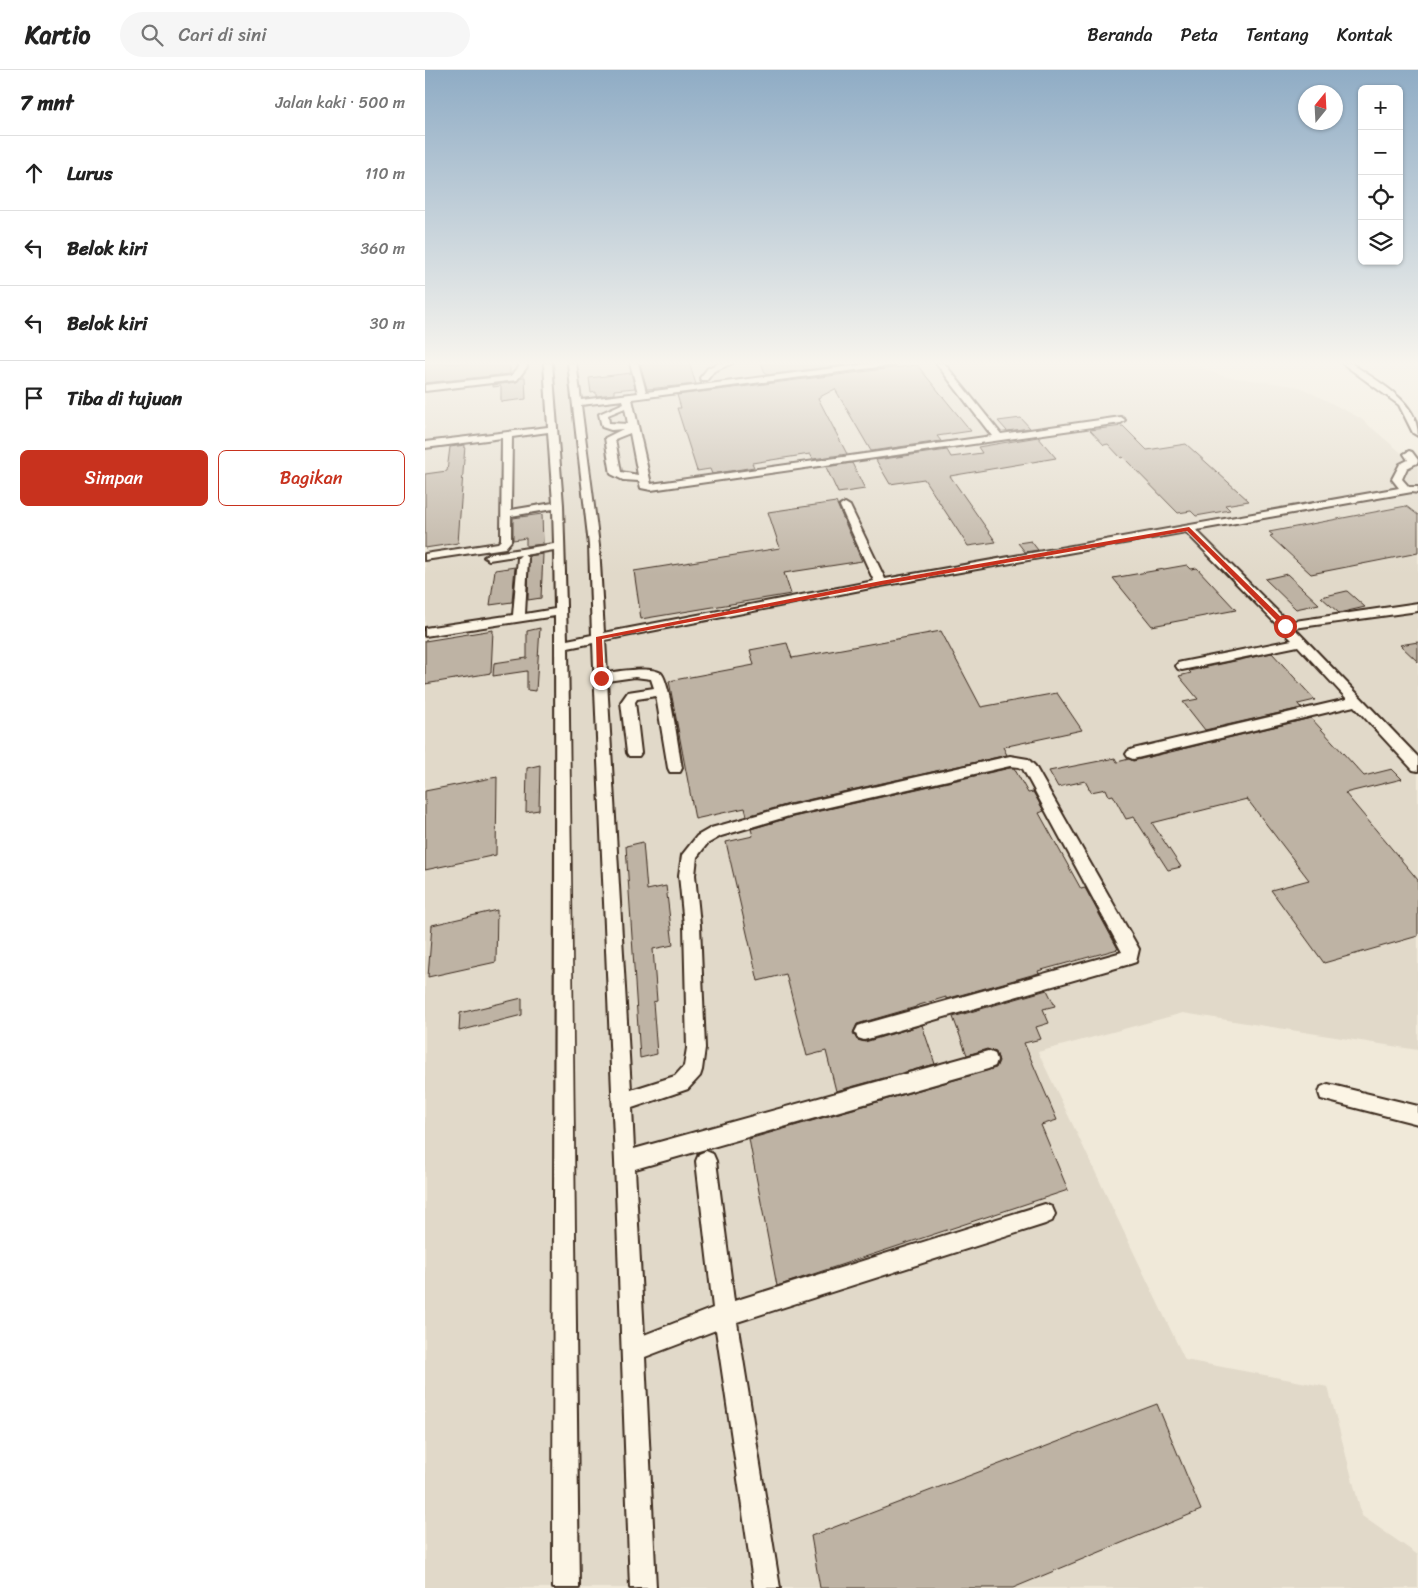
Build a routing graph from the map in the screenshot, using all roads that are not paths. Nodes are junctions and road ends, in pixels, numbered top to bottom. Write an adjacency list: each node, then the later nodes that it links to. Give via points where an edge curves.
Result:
1 (516, 434): 8 (street)
2 (553, 434): 14 (street)
3 (581, 434): 28 (street, via 594,545)
4 (619, 434): 12 (street, via 610,438 616,474)
5 (634, 434): 12 (street)
6 (996, 434): 9 (street)
7 (1027, 434): 9 (street)
8 (507, 435): 10 (street); 16 (street)
9 (999, 438): 12 (street, via 658,488 645,486)
10 (425, 445)
11 (1409, 454): 13 (street, via 1414,462 1403,466 1397,479 1399,484)
12 (644, 478)
13 (1412, 490): 17 (street)
14 (558, 505): 16 (street); 18 (street)
15 (845, 506): 22 (street)
16 (507, 514): 19 (street, via 506,541 501,546)
17 (1189, 529): 22 (street); 26 (street)
18 (559, 546): 21 (street); 24 (street)
19 (425, 557)
20 (523, 558): 25 (street)
21 (425, 566)
22 (881, 583): 28 (street)
23 (1418, 607): 26 (street)
24 (561, 612): 25 (street); 30 (street)
25 (519, 618): 27 (street)
26 (1285, 626): 29 (street)
27 (425, 632)
28 (599, 638): 30 (street); 32 (street)
29 (1301, 642): 31 (street); 34 (street)
30 (561, 645): 49 (street)
31 (1182, 666)
32 (601, 678): 33 (street, via 651,674 656,676); 42 (street)
33 (662, 691): 35 (street, via 633,695 628,702); 38 (street)
34 (1357, 701): 36 (street); 37 (street)
35 (634, 754)
36 (1133, 754)
37 (1418, 766)
38 (675, 768)
39 (864, 1032): 42 (street, via 1130,957 1131,949 1023,762 1010,760 817,804 716,832 702,840 690,856 687,875 696,1039 693,1070 681,1083)
40 (988, 1060): 45 (street)
41 (1327, 1093): 43 (street)
42 (621, 1102): 45 (street)
43 (1418, 1115)
44 (706, 1161): 47 (street)
45 (625, 1162): 48 (street)
46 (1045, 1214): 47 (street)
47 (725, 1315): 48 (street); 51 (street)
48 (634, 1350): 50 (street)
49 (566, 1588)
50 (643, 1588)
51 (767, 1588)

